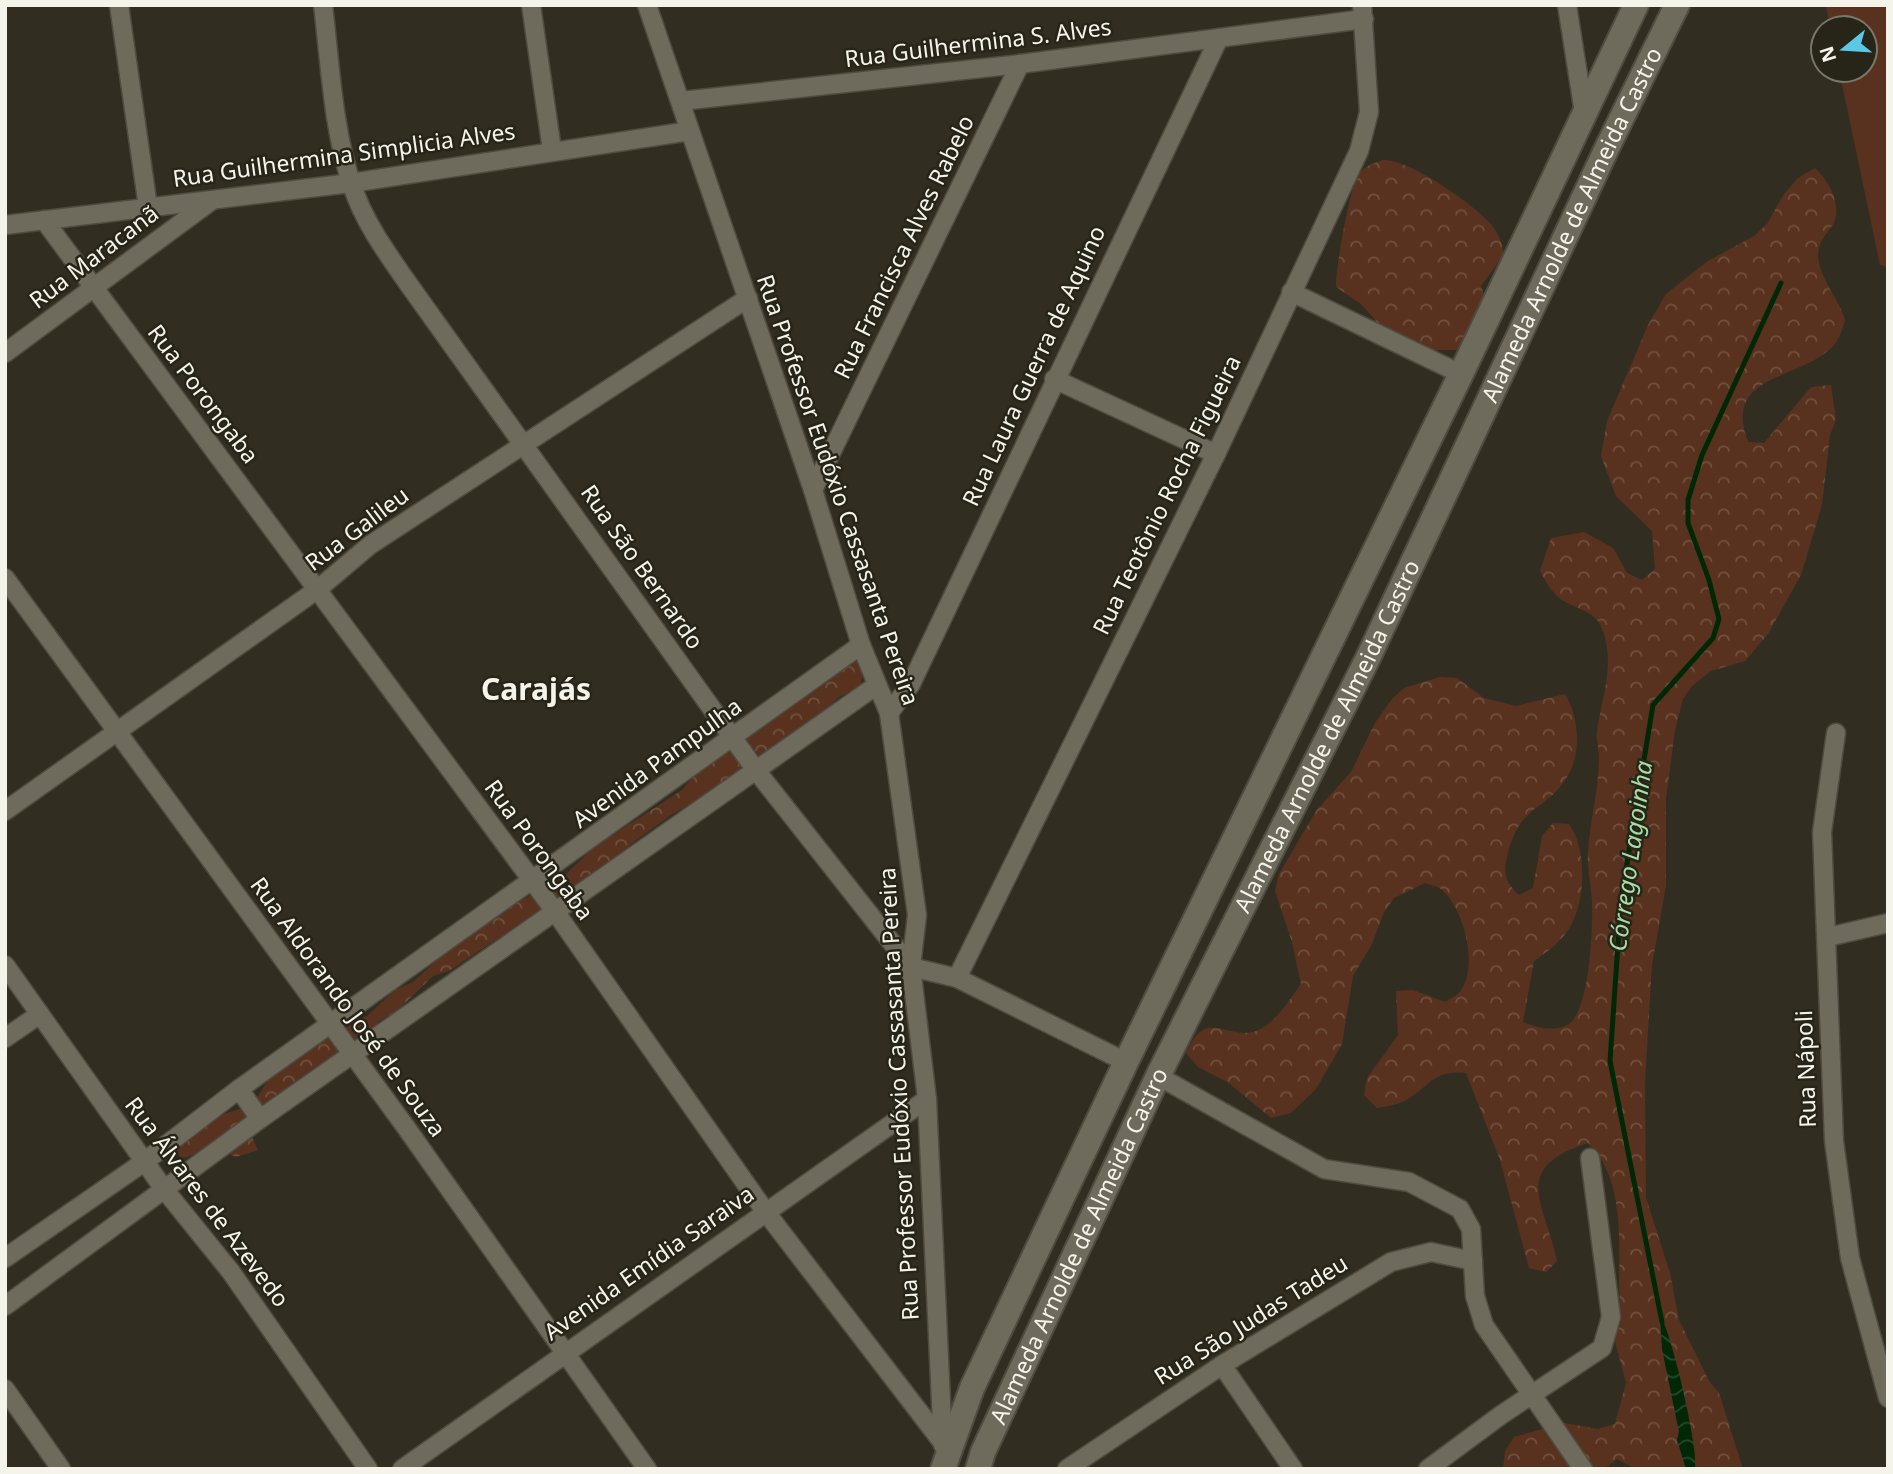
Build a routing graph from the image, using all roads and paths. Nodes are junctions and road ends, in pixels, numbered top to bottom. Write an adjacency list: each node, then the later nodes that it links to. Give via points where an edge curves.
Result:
1 (119, 5): 17 (street)
2 (323, 5): 15 (street, Rua São Bernardo)
3 (531, 5): 14 (street)
4 (647, 5): 11 (street, Rua Professor Eudóxio Cassasanta Pereira)
5 (1567, 5): 12 (street)
6 (1636, 5): 12 (main road, Alameda Arnolde de Almeida Castro)
7 (1677, 5): 41 (main road, Alameda Arnolde de Almeida Castro, via 1368,658)
8 (1363, 12): 9 (street, Rua Guilhermina S. Alves); 21 (street, Rua Teotônio Rocha Figueira, via 1366,131)
9 (1219, 38): 10 (street, Rua Guilhermina S. Alves); 25 (street, Rua Laura Guerra de Aquino)
10 (1020, 64): 11 (street, Rua Guilhermina S. Alves); 28 (street, Rua Francisca Alves Rabelo)
11 (681, 101): 13 (street, Rua Professor Eudóxio Cassasanta Pereira)
12 (1584, 113): 24 (main road, Alameda Arnolde de Almeida Castro)
13 (690, 131): 14 (street, Rua Guilhermina Simplicia Alves); 22 (street, Rua Professor Eudóxio Cassasanta Pereira)
14 (552, 150): 15 (street, Rua Guilhermina Simplicia Alves)
15 (351, 183): 16 (street, Rua Guilhermina Simplicia Alves); 26 (street, Rua São Bernardo, via 382,245)
16 (212, 200): 17 (street, Rua Guilhermina Simplicia Alves); 20 (street, Rua Maracanã)
17 (148, 207): 18 (street, Rua Guilhermina Simplicia Alves)
18 (44, 220): 19 (street, Rua Guilhermina Simplicia Alves); 20 (street, Rua Porongaba)
19 (5, 225)
20 (94, 288): 23 (street, Rua Maracanã); 30 (street, Rua Porongaba)
21 (1290, 292): 24 (street); 27 (street, Rua Teotônio Rocha Figueira)
22 (748, 298): 26 (street, Rua Galileu); 28 (street, Rua Professor Eudóxio Cassasanta Pereira)
23 (5, 353)
24 (1461, 374): 39 (main road, Alameda Arnolde de Almeida Castro)
25 (1054, 379): 27 (street); 33 (street, Rua Laura Guerra de Aquino, via 911,684)
26 (526, 444): 30 (street, Rua Galileu, via 370,545); 36 (street, Rua São Bernardo)
27 (1216, 454): 47 (street, Rua Teotônio Rocha Figueira)
28 (813, 490): 31 (street, Rua Professor Eudóxio Cassasanta Pereira)
29 (5, 578): 34 (street, Rua Aldorando José de Souza)
30 (318, 589): 34 (street, Rua Galileu); 40 (street, Rua Porongaba)
31 (861, 645): 32 (street, Rua Professor Eudóxio Cassasanta Pereira); 36 (street, Avenida Pampulha)
32 (877, 685): 33 (street, Rua Professor Eudóxio Cassasanta Pereira); 37 (street)
33 (889, 713): 46 (street, Rua Professor Eudóxio Cassasanta Pereira, via 917,915)
34 (117, 731): 38 (street, Rua Galileu); 49 (street, Rua Aldorando José de Souza)
35 (1836, 733): 44 (street, Rua Nápoli, via 1822,832)
36 (733, 739): 37 (street, Rua São Bernardo); 40 (street, Avenida Pampulha)
37 (755, 769): 42 (street); 46 (street, Rua São Bernardo)
38 (5, 811)
39 (1219, 871): 41 (main road); 52 (main road, Alameda Arnolde de Almeida Castro)
40 (532, 882): 42 (street, Rua Porongaba); 49 (street, Avenida Pampulha)
41 (1253, 887): 53 (main road, Alameda Arnolde de Almeida Castro)
42 (554, 910): 51 (street); 60 (street, Rua Porongaba)
43 (1888, 923): 44 (street)
44 (1828, 937): 68 (street, Rua Nápoli, via 1834,1141 1850,1258)
45 (5, 965): 48 (street, Rua Álvares de Azevedo)
46 (911, 967): 47 (street); 55 (street, Rua Professor Eudóxio Cassasanta Pereira)
47 (957, 978): 52 (street)
48 (40, 1014): 50 (street); 58 (street, Rua Álvares de Azevedo)
49 (330, 1025): 51 (street, Rua Aldorando José de Souza); 54 (street, Avenida Pampulha)
50 (5, 1038)
51 (351, 1055): 56 (street); 64 (street, Rua Aldorando José de Souza)
52 (1126, 1062): 69 (main road, Alameda Arnolde de Almeida Castro)
53 (1158, 1076): 62 (street, via 1324,1169 1409,1182 1460,1209 1471,1228); 74 (main road, Alameda Arnolde de Almeida Castro)
54 (239, 1089): 56 (street); 58 (street, Avenida Pampulha)
55 (927, 1099): 60 (street, Avenida Emídia Saraiva); 69 (street, Rua Professor Eudóxio Cassasanta Pereira)
56 (260, 1119): 59 (street)
57 (1590, 1158): 67 (street, via 1611,1317 1608,1334 1602,1348)
58 (144, 1162): 59 (street, Rua Álvares de Azevedo); 61 (street, Avenida Pampulha)
59 (164, 1189): 63 (street); 71 (street, Rua Álvares de Azevedo, via 231,1272)
60 (765, 1211): 64 (street, Avenida Emídia Saraiva); 69 (street, Rua Porongaba)
61 (5, 1258)
62 (1473, 1261): 65 (street, Rua São Judas Tadeu, via 1431,1252 1391,1262); 67 (street, via 1475,1296 1484,1325)
63 (5, 1306)
64 (564, 1353): 72 (street, Avenida Emídia Saraiva); 73 (street, Rua Aldorando José de Souza)
65 (1222, 1365): 75 (street, Rua São Judas Tadeu); 76 (street)
66 (5, 1389): 70 (street)
67 (1532, 1394): 77 (street); 78 (street)
68 (1888, 1398)
69 (943, 1459)
70 (61, 1469)
71 (368, 1469)
72 (402, 1469)
73 (647, 1469)
74 (978, 1469)
75 (1067, 1469)
76 (1293, 1469)
77 (1428, 1469)
78 (1583, 1469)

